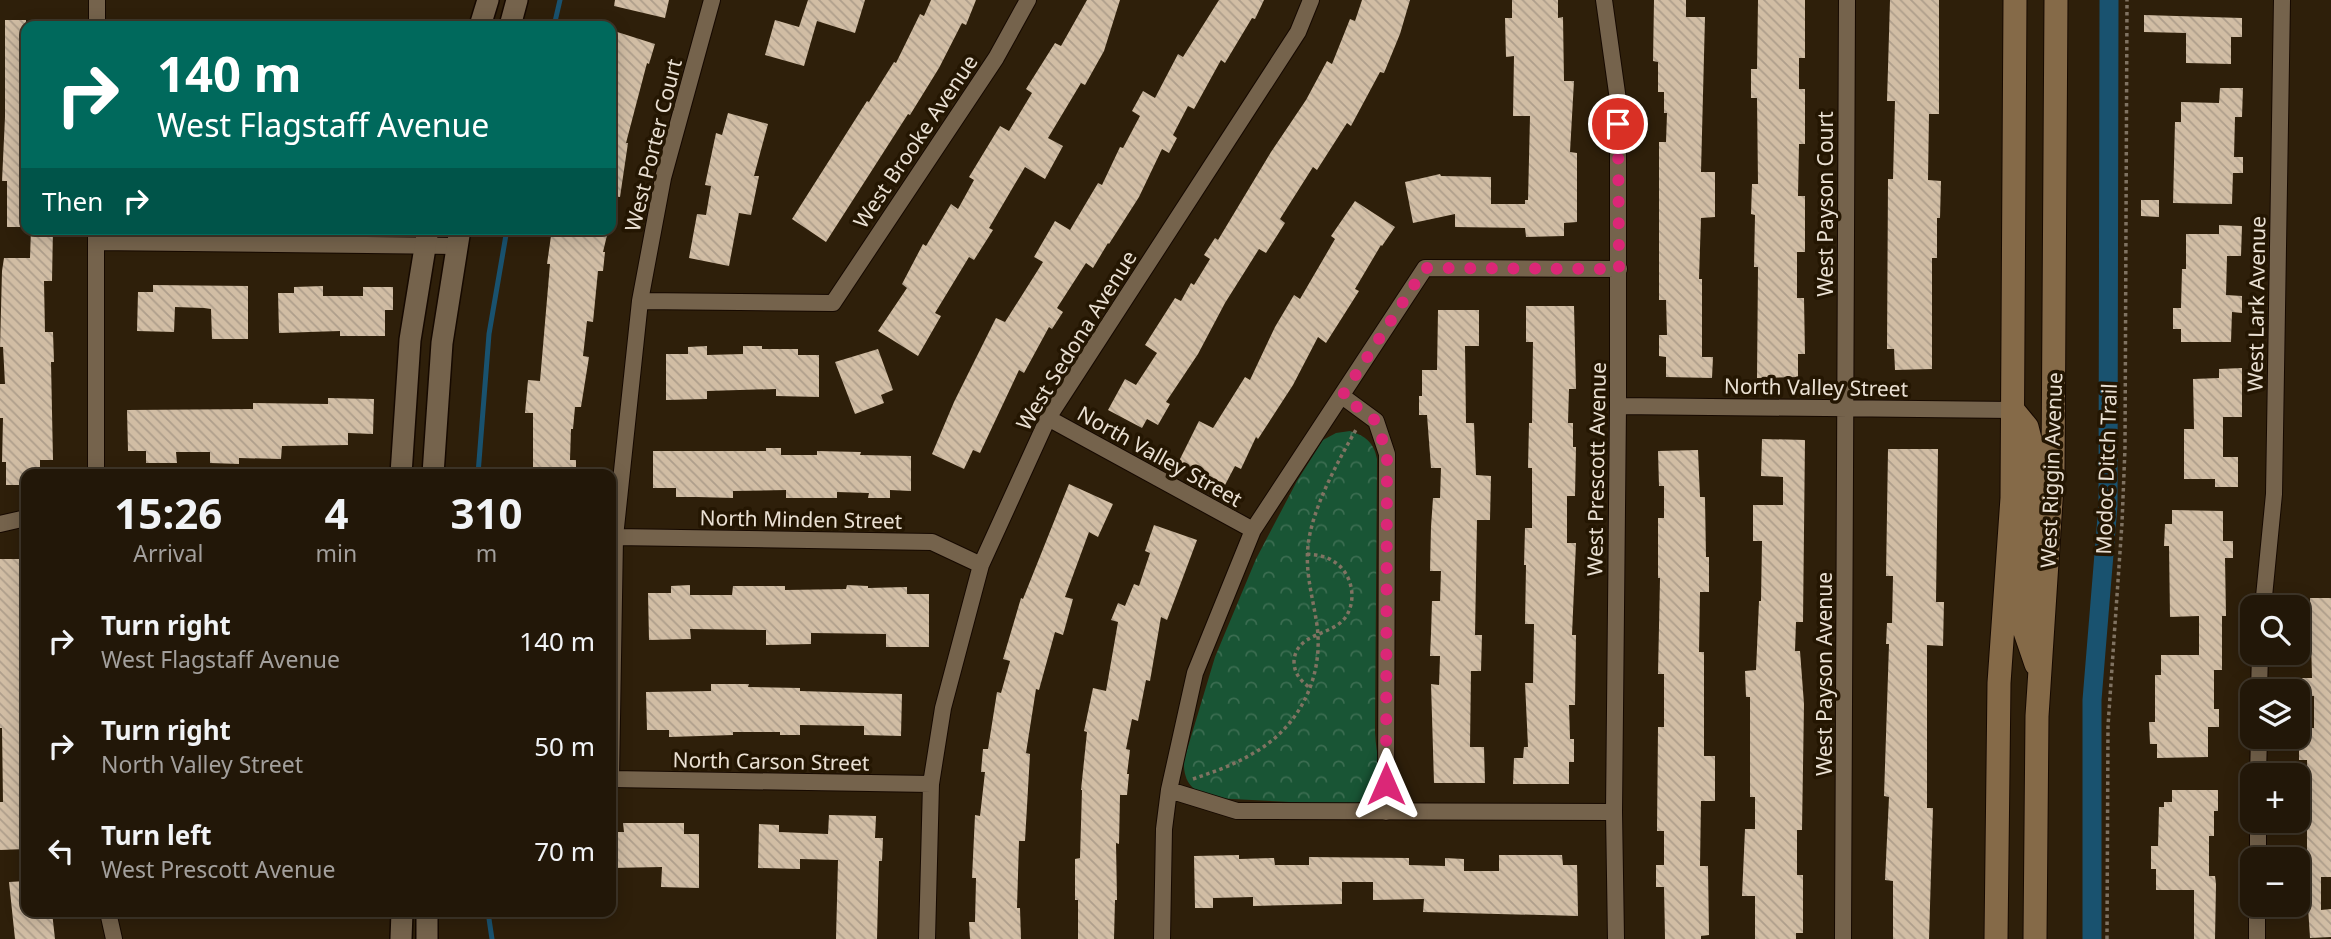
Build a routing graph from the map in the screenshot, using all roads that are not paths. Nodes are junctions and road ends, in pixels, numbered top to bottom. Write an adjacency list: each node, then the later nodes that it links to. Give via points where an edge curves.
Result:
1 (97, 0): 12 (street)
2 (488, 0): 13 (street)
3 (517, 0): 14 (street)
4 (712, 0): 19 (street, West Porter Court, via 663,178)
5 (1027, 0): 19 (street, West Brooke Avenue, via 996,58 833,303)
6 (1311, 0): 24 (street, West Sedona Avenue, via 1298,32)
7 (1604, 0): 18 (street, West Prescott Avenue, via 1618,100)
8 (1847, 0): 22 (street, West Payson Court)
9 (2014, 0): 23 (main road, West Riggin Avenue)
10 (2056, 0): 35 (main road, West Riggin Avenue, via 2053,470)
11 (2282, 0): 34 (street, West Lark Avenue, via 2274,494)
12 (97, 21)
13 (482, 21)
14 (511, 21)
15 (96, 236): 16 (street); 25 (street)
16 (427, 237): 17 (street); 26 (street, via 410,340)
17 (459, 238): 27 (street, via 442,343)
18 (1619, 269): 20 (street, via 1425,268); 21 (street, West Prescott Avenue)
19 (640, 302): 30 (street, West Porter Court)
20 (1342, 396): 31 (street); 39 (street, via 1376,421 1387,454)
21 (1618, 405): 22 (street, North Valley Street); 40 (street, West Prescott Avenue)
22 (1846, 409): 23 (street, North Valley Street); 51 (street, West Payson Avenue)
23 (2013, 410): 35 (main road, via 2027,427 2033,451 2023,626); 52 (main road, West Riggin Avenue, via 2012,517 1998,703)
24 (1048, 418): 31 (street, North Valley Street); 33 (street, West Sedona Avenue)
25 (96, 469)
26 (401, 469)
27 (432, 469)
28 (21, 519): 29 (street)
29 (0, 524)
30 (616, 528)
31 (1253, 530): 38 (street, via 1195,673)
32 (616, 537): 33 (street, North Minden Street, via 932,542)
33 (981, 565): 37 (street, West Sedona Avenue, via 943,708)
34 (2264, 595)
35 (2039, 676): 53 (main road, West Riggin Avenue)
36 (616, 778): 37 (street, North Carson Street)
37 (931, 785): 48 (street, West Sedona Avenue)
38 (1169, 790): 39 (street, via 1237,811); 49 (street)
39 (1386, 812): 40 (street)
40 (1614, 812): 50 (street, West Prescott Avenue)
41 (109, 917): 45 (street)
42 (402, 917): 46 (street)
43 (427, 917): 47 (street)
44 (2257, 917): 54 (street)
45 (114, 939)
46 (401, 939)
47 (427, 939)
48 (928, 939)
49 (1162, 939)
50 (1616, 939)
51 (1843, 939)
52 (1996, 939)
53 (2035, 939)
54 (2257, 939)

